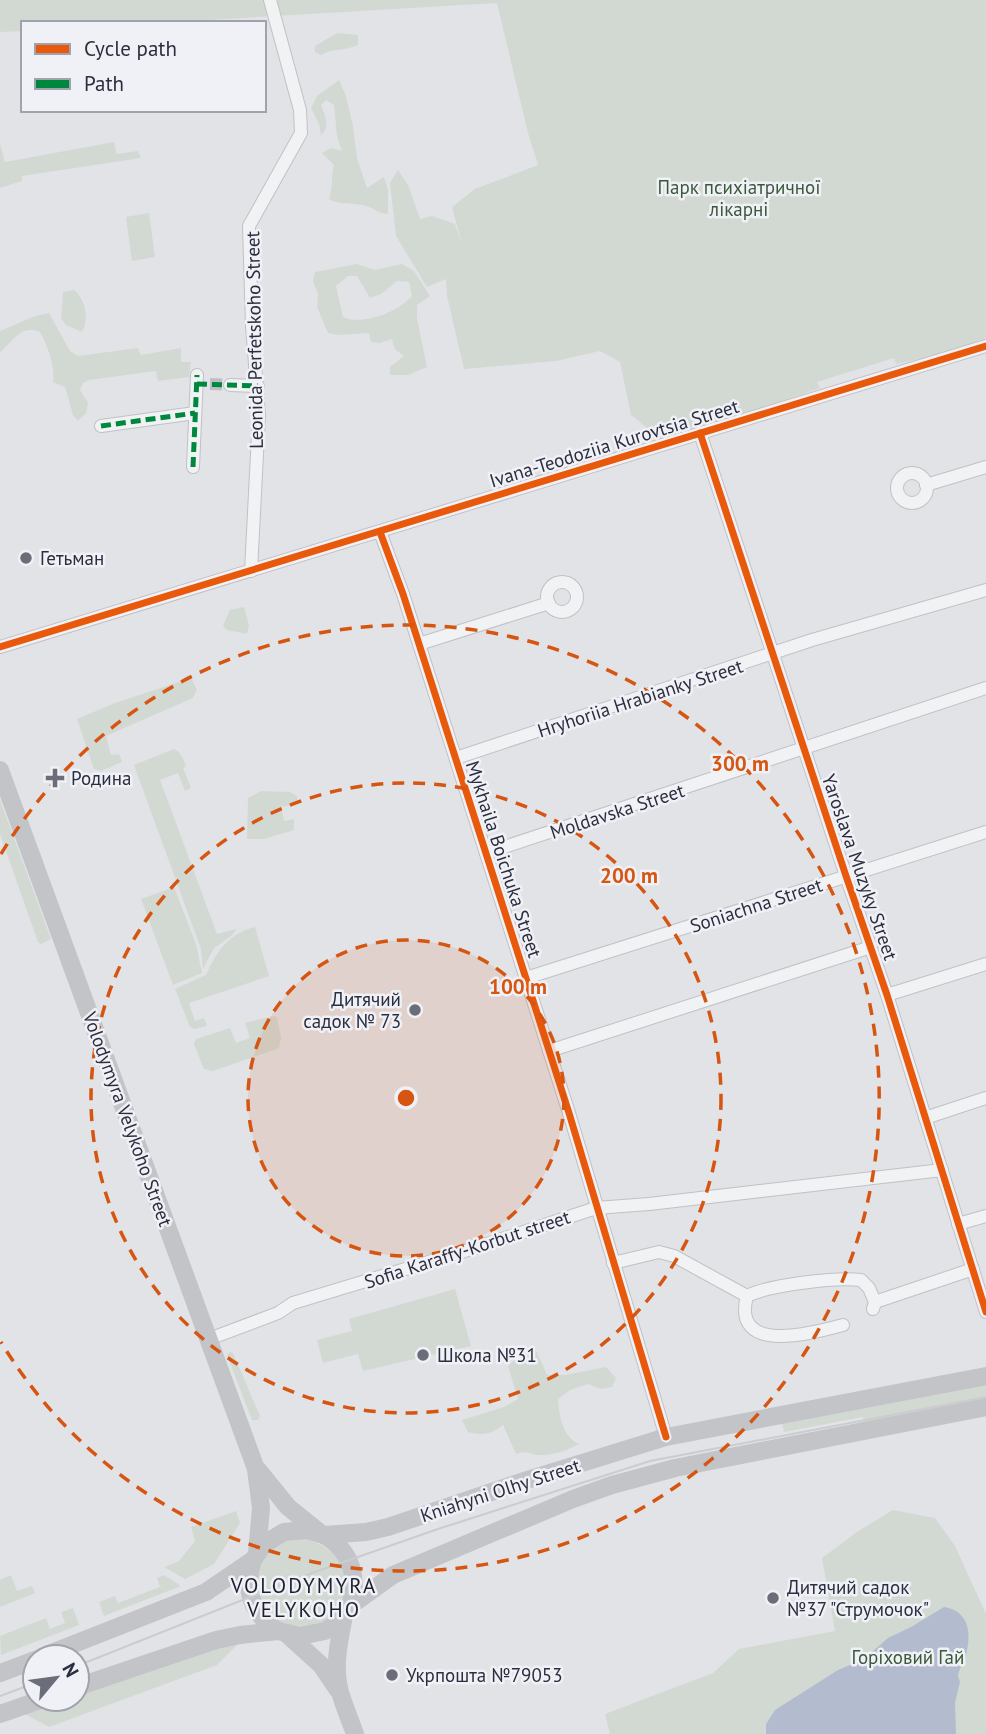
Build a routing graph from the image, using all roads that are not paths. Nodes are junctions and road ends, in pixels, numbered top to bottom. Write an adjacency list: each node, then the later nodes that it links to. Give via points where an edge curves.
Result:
1 (271, 3): 5 (street, Leonida Perfetskoho Street, via 300,110 301,133 249,226)
2 (986, 346): 8 (street, Ivana-Teodoziia Kurovtsia Street)
3 (201, 381): 6 (street)
4 (230, 385): 5 (street)
5 (258, 386): 13 (street, Leonida Perfetskoho Street)
6 (195, 413): 7 (street); 9 (street)
7 (101, 426)
8 (699, 433): 12 (street, Ivana-Teodoziia Kurovtsia Street); 18 (street, Yaroslava Muzyky Street)
9 (193, 467)
10 (986, 467): 11 (street)
11 (926, 485)
12 (380, 532): 13 (street, Ivana-Teodoziia Kurovtsia Street); 16 (street, Mykhaila Boichuka Street)
13 (251, 571): 17 (street, Ivana-Teodoziia Kurovtsia Street)
14 (986, 590): 18 (street, Hryhoriia Hrabianky Street)
15 (549, 603): 16 (street)
16 (419, 644): 21 (street, Mykhaila Boichuka Street)
17 (0, 647)
18 (772, 655): 20 (street, Yaroslava Muzyky Street); 21 (street, Hryhoriia Hrabianky Street)
19 (986, 688): 20 (street, Moldavska Street)
20 (804, 750): 24 (street, Moldavska Street); 25 (street, Yaroslava Muzyky Street)
21 (456, 758): 24 (street, Mykhaila Boichuka Street)
22 (0, 770): 42 (main road, Volodymyra Velykoho Street)
23 (986, 832): 25 (street, Soniachna Street)
24 (486, 853): 28 (street, Mykhaila Boichuka Street)
25 (846, 876): 26 (street, Yaroslava Muzyky Street); 28 (street, Soniachna Street)
26 (871, 947): 29 (street, Yaroslava Muzyky Street); 30 (street)
27 (986, 964): 29 (street)
28 (526, 978): 30 (street, Mykhaila Boichuka Street)
29 (887, 995): 32 (street, Yaroslava Muzyky Street)
30 (549, 1051): 34 (street, Mykhaila Boichuka Street)
31 (986, 1098): 32 (street)
32 (925, 1118): 33 (street, Yaroslava Muzyky Street)
33 (942, 1170): 34 (street, Sofia Karaffy-Korbut street); 36 (street, Yaroslava Muzyky Street)
34 (596, 1208): 37 (street, Mykhaila Boichuka Street); 42 (street, Sofia Karaffy-Korbut street, via 293,1303)
35 (986, 1216): 36 (street)
36 (958, 1224): 38 (street, Yaroslava Muzyky Street)
37 (613, 1263): 39 (street, via 659,1252 674,1255); 45 (street, Mykhaila Boichuka Street)
38 (972, 1269): 39 (street, via 874,1306 869,1288 861,1280 777,1286); 40 (street, Yaroslava Muzyky Street)
39 (747, 1296): 41 (street, via 748,1322 758,1332 779,1337)
40 (986, 1312)
41 (843, 1325)
42 (209, 1339): 46 (main road, Volodymyra Velykoho Street)
43 (986, 1376): 45 (main road, Kniahyni Olhy Street)
44 (986, 1407): 49 (main road, Kniahyni Olhy Street, via 675,1468 612,1485 407,1568)
45 (666, 1437): 47 (main road, Kniahyni Olhy Street, via 388,1527)
46 (256, 1469): 47 (main road, Volodymyra Velykoho Street, via 288,1507); 48 (main road, Volodymyra Velykoho Street, via 261,1508)
47 (321, 1534): 48 (main road, Kniahyni Olhy Street, via 284,1532); 49 (main road, Volodymyra Velykoho Street, via 341,1547 352,1566)
48 (255, 1557): 50 (main road, Volodymyra Velykoho Street, via 249,1573 251,1601 266,1623); 51 (main road, Kniahyni Olhy Street, via 206,1592)
49 (347, 1611): 50 (main road, Kniahyni Olhy Street, via 335,1624 313,1635); 55 (main road, Volodymyra Velykoho Street, via 337,1662)
50 (283, 1633): 54 (main road, Kniahyni Olhy Street, via 216,1640); 55 (main road, Volodymyra Velykoho Street, via 321,1665)
51 (77, 1643)
52 (21, 1665): 53 (main road)
53 (0, 1673)
54 (91, 1683)
55 (340, 1693): 58 (main road, Volodymyra Velykoho Street)
56 (21, 1707): 57 (main road)
57 (0, 1714)
58 (355, 1734)

